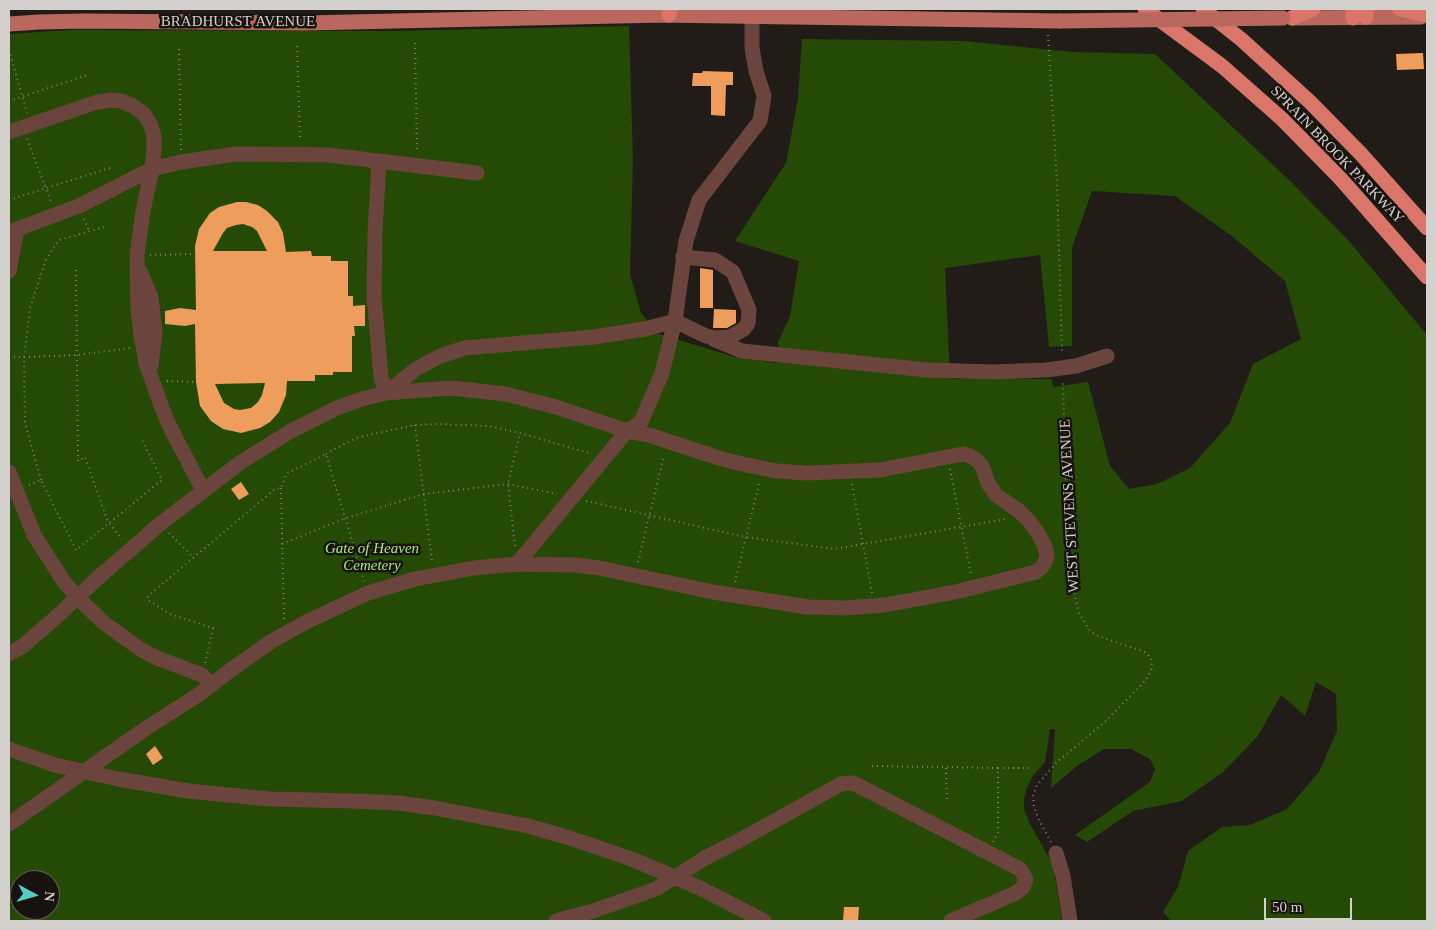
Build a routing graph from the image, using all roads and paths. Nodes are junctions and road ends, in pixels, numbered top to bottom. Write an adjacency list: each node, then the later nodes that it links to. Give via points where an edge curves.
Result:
1 (1145, 9): 42 (highway, SPRAIN BROOK PARKWAY, via 1222,66 1282,120 1340,178)
2 (1202, 9): 17 (highway, SPRAIN BROOK PARKWAY)
3 (1220, 9): 17 (highway)
4 (1313, 9): 12 (highway)
5 (1400, 9): 11 (highway)
6 (554, 12): 7 (main road, BRADHURST AVENUE); 9 (main road, BRADHURST AVENUE, via 306,22)
7 (669, 12): 10 (main road, BRADHURST AVENUE)
8 (1359, 13): 11 (main road, BRADHURST AVENUE); 12 (main road, BRADHURST AVENUE)
9 (217, 16): 14 (main road, BRADHURST AVENUE)
10 (752, 16): 13 (main road, BRADHURST AVENUE); 38 (street, via 752,48 764,96 760,121 699,200)
11 (1427, 16)
12 (1288, 18): 13 (main road, BRADHURST AVENUE, bridge)
13 (1054, 21): 50 (path, WEST STEVENS AVENUE)
14 (9, 24)
15 (415, 43): 27 (path)
16 (297, 46): 24 (path)
17 (1251, 48): 35 (highway, SPRAIN BROOK PARKWAY, via 1361,154)
18 (179, 49): 26 (path)
19 (9, 50): 21 (path)
20 (88, 75): 21 (path)
21 (22, 97): 22 (path); 23 (path)
22 (9, 101)
23 (21, 128): 29 (street, via 98,102 121,101 144,114 150,124 154,136); 31 (path)
24 (300, 153): 25 (street); 26 (street, via 236,154)
25 (379, 161): 27 (street); 53 (street, via 374,296 380,368)
26 (181, 162): 29 (street)
27 (418, 166): 30 (street)
28 (113, 167): 31 (path)
29 (152, 168): 33 (street, via 89,202); 39 (street)
30 (477, 173)
31 (46, 188): 32 (path); 33 (path)
32 (9, 200)
33 (56, 215): 36 (street)
34 (108, 226): 49 (path, via 59,240 46,259 30,308)
35 (1427, 228)
36 (13, 231): 41 (street)
37 (196, 254): 39 (path)
38 (683, 257): 43 (street); 44 (street, via 715,260 733,272 749,310 744,329 730,337)
39 (137, 261): 45 (street); 51 (street, via 151,297 155,332)
40 (76, 270): 46 (path)
41 (9, 271)
42 (1427, 277)
43 (675, 321): 44 (street); 53 (street, via 645,330 465,348 416,369); 55 (street, via 662,373 641,422)
44 (706, 336): 50 (street, via 742,351 899,368 994,372)
45 (143, 346): 46 (path); 51 (street)
46 (77, 355): 49 (path); 75 (path, via 78,461 85,457)
47 (1107, 356): 50 (street)
48 (9, 357): 49 (path)
49 (24, 358): 65 (path, via 24,423)
50 (1063, 369): 103 (path, WEST STEVENS AVENUE, via 1066,491 1074,592 1079,613 1090,631 1145,652 1151,658 1152,667 1148,678 1100,727 1057,762 1037,786 1034,807)
51 (151, 378): 52 (path); 69 (street, via 173,433)
52 (196, 382)
53 (386, 393): 55 (street, via 450,388 506,394); 69 (street, via 337,408 291,431)
54 (415, 425): 56 (path, via 466,424); 59 (path, via 358,437); 70 (path)
55 (627, 431): 58 (street); 61 (street)
56 (520, 433): 61 (path); 66 (path)
57 (141, 438): 75 (path, via 162,480)
58 (667, 440): 62 (street, via 719,458); 72 (path)
59 (326, 454): 67 (path, via 286,474); 74 (path)
60 (948, 457): 64 (street, via 880,470); 73 (street, via 973,456 982,466 991,489); 77 (path)
61 (605, 458): 71 (street)
62 (763, 468): 64 (street, via 806,473); 78 (path)
63 (9, 472): 68 (street)
64 (850, 472): 80 (path)
65 (41, 480): 68 (path); 75 (path, via 76,550)
66 (508, 484): 70 (path); 71 (path); 83 (path)
67 (281, 488): 79 (path); 82 (path)
68 (15, 489): 89 (street, via 34,535)
69 (203, 490): 76 (street)
70 (424, 494): 74 (path); 84 (path)
71 (572, 497): 72 (path); 83 (street)
72 (649, 515): 78 (path); 85 (path)
73 (1023, 516): 77 (path); 86 (street, via 1039,535 1047,554 1042,567 1036,572)
74 (346, 518): 79 (path); 87 (path)
75 (108, 522): 81 (path)
76 (160, 524): 81 (street); 82 (path)
77 (962, 527): 80 (path); 86 (path)
78 (745, 537): 80 (path, via 834,549); 88 (path)
79 (282, 544): 91 (path)
80 (862, 545): 90 (path)
81 (130, 550): 89 (street)
82 (194, 557): 93 (path, via 148,596 148,600 170,614 213,628)
83 (517, 564): 84 (street); 85 (street, via 576,565)
84 (434, 575): 87 (street)
85 (635, 576): 88 (street)
86 (973, 588): 90 (street)
87 (368, 593): 91 (street)
88 (732, 595): 90 (street, via 808,606)
89 (78, 598): 92 (street, via 23,646); 93 (street, via 104,623 140,649)
90 (875, 606)
91 (285, 635): 93 (street, via 232,669)
92 (9, 654)
93 (207, 679): 99 (street)
94 (9, 749): 99 (street, via 55,765)
95 (872, 766): 96 (path)
96 (946, 768): 97 (path); 100 (path)
97 (998, 768): 98 (path); 102 (path, via 998,832)
98 (1030, 768)
99 (86, 771): 101 (street); 104 (street, via 225,795 389,803 460,812 570,838)
100 (947, 802)
101 (9, 824)
102 (988, 853): 104 (street, via 854,783 841,784); 107 (street, via 1020,869 1026,879 1024,887)
103 (1056, 853): 108 (street)
104 (675, 876): 105 (street, via 656,889); 106 (street)
105 (556, 921)
106 (764, 921)
107 (951, 921)
108 (1070, 921)

